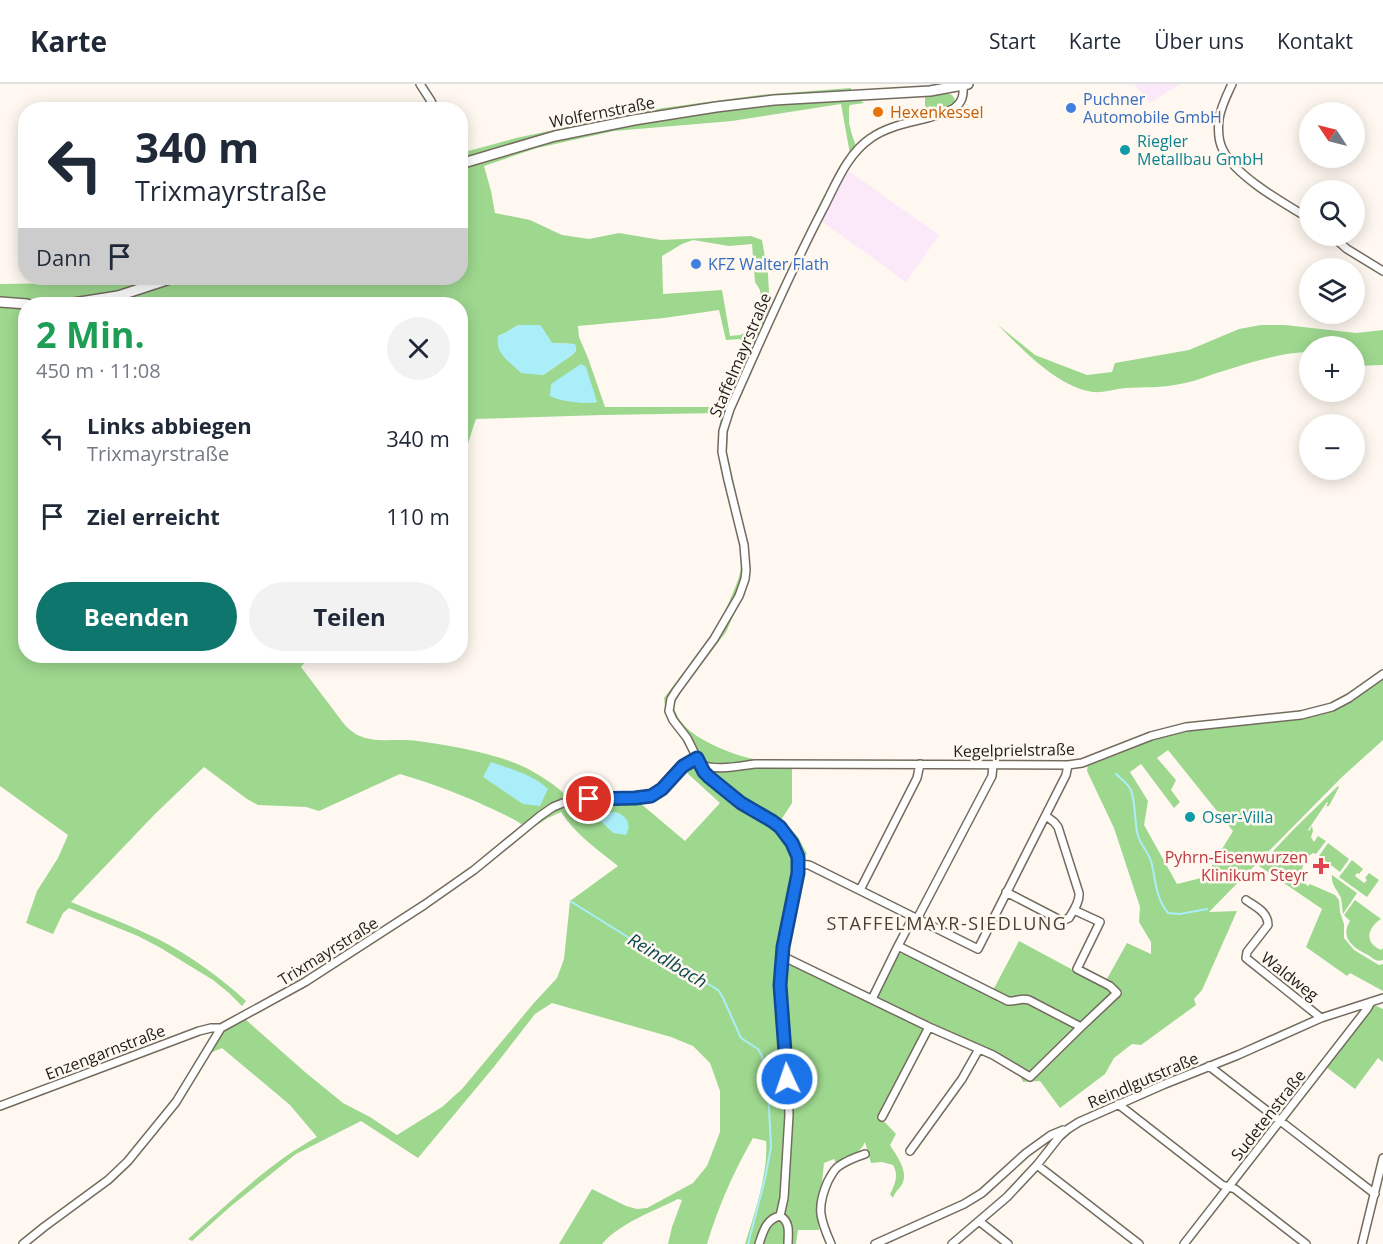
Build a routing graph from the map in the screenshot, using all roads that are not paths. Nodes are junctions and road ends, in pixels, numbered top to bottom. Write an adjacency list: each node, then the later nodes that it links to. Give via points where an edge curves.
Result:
1 (420, 84): 4 (street)
2 (1232, 84): 6 (street, via 1219,120 1224,153 1251,180)
3 (966, 85): 5 (main road, Wolfernstraße, via 716,107 555,136); 14 (street, Staffelmayrstraße, via 961,101 953,109 884,130 858,148 794,267 726,421 724,462 744,545 746,570 728,616 669,705 670,715)
4 (431, 102)
5 (468, 162)
6 (1299, 212)
7 (1344, 246): 8 (street)
8 (1383, 271)
9 (152, 285): 10 (main road)
10 (112, 297)
11 (0, 302): 12 (main road)
12 (18, 303)
13 (1383, 674): 17 (street, Kegelprielstraße, via 1332,707 1301,715 1186,727)
14 (699, 761): 18 (street, Kegelprielstraße, via 709,767); 19 (street, Staffelmayrstraße, via 709,777); 35 (street, Trixmayrstraße, via 683,766 651,796 582,799 553,807 424,905 305,982)
15 (920, 764): 16 (street, Kegelprielstraße); 18 (street, Kegelprielstraße, via 755,764); 22 (street, via 917,778)
16 (993, 765): 17 (street, Kegelprielstraße); 26 (street, via 992,776)
17 (1068, 765): 20 (street)
18 (728, 768): 19 (street, via 719,778)
19 (722, 787): 21 (street, Staffelmayrstraße, via 780,827)
20 (1046, 816): 23 (street); 25 (street, via 1058,827 1079,893)
21 (799, 864): 22 (street, via 809,865); 28 (street)
22 (860, 890): 26 (street)
23 (1006, 892): 25 (street, via 1062,921); 26 (street, via 978,949)
24 (1246, 900): 32 (street, Waldweg, via 1269,921 1246,952 1246,958)
25 (1074, 910): 34 (street, via 1100,922 1077,969 1118,993)
26 (915, 918): 27 (street)
27 (898, 946): 30 (street); 34 (street, via 1008,1001 1029,1000)
28 (782, 956): 30 (street); 49 (street, via 780,996 789,1115)
29 (1383, 998): 31 (street, Reindlgutstraße)
30 (872, 999): 33 (street)
31 (1371, 1002): 32 (street, Reindlgutstraße); 41 (street, Sudetenstraße)
32 (1321, 1017): 37 (street, Reindlgutstraße)
33 (929, 1027): 36 (street); 40 (street)
34 (1081, 1027): 36 (street, via 1030,1077)
35 (221, 1028): 39 (street, Enzengarnstraße, via 199,1030); 51 (street, Trixmayrstraße, via 176,1102 128,1161)
36 (979, 1049): 43 (street)
37 (1209, 1066): 38 (street, Reindlgutstraße); 41 (street)
38 (1118, 1104): 42 (street, Reindlgutstraße); 47 (street)
39 (0, 1106)
40 (882, 1117)
41 (1280, 1121): 47 (street, Sudetenstraße); 48 (street)
42 (1068, 1129): 46 (street, Reindlgutstraße); 55 (street, via 1026,1153 964,1204)
43 (910, 1151)
44 (865, 1154): 54 (street, via 838,1166 821,1198 822,1223)
45 (1383, 1158): 48 (street)
46 (1037, 1165): 50 (street, Reindlgutstraße); 58 (street)
47 (1229, 1187): 59 (street, Sudetenstraße); 60 (street)
48 (1375, 1194): 61 (street)
49 (780, 1216): 52 (street, via 769,1221); 53 (street, via 788,1225)
50 (979, 1221): 56 (street, Reindlgutstraße); 57 (street)
51 (23, 1244)
52 (759, 1244)
53 (788, 1244)
54 (831, 1244)
55 (875, 1244)
56 (952, 1244)
57 (1008, 1244)
58 (1139, 1244)
59 (1184, 1244)
60 (1306, 1244)
61 (1362, 1244)

